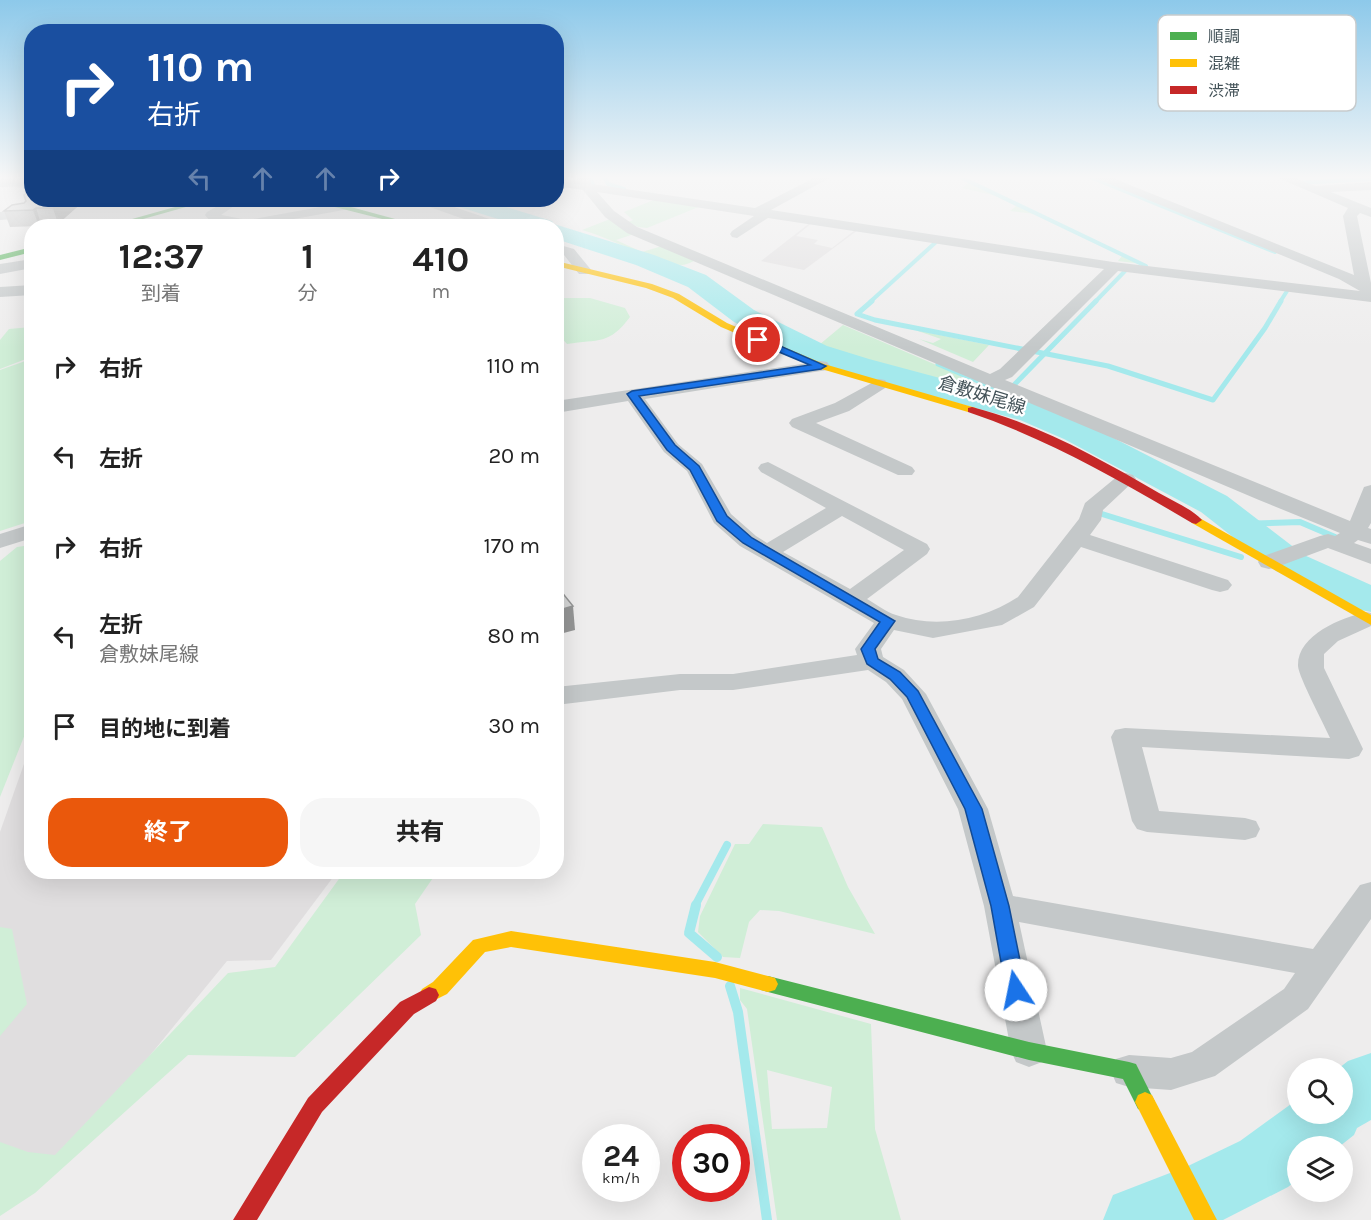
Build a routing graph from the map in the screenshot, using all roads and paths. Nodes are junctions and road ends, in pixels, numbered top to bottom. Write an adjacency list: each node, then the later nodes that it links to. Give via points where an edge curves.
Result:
1 (639, 234): 17 (street)
2 (901, 234): 10 (street)
3 (1233, 234): 15 (street)
4 (1354, 234): 15 (street)
5 (564, 250): 12 (street)
6 (24, 251): 7 (main road)
7 (0, 258)
8 (24, 264): 11 (street)
9 (564, 265): 12 (main road, 倉敷妹尾線)
10 (1113, 266): 15 (street); 17 (street, via 1080,303)
11 (0, 269)
12 (584, 271): 16 (main road, 倉敷妹尾線, via 676,296 724,325)
13 (24, 290): 14 (street)
14 (0, 292)
15 (1369, 292)
16 (821, 366): 18 (main road, 倉敷妹尾線); 19 (street)
17 (994, 380): 27 (street)
18 (879, 384): 22 (street, via 842,407 799,423); 23 (main road, 倉敷妹尾線, via 1035,430)
19 (632, 394): 20 (street); 30 (street, via 671,448 695,468 722,518)
20 (564, 406)
21 (768, 468): 25 (street)
22 (905, 471)
23 (1126, 479): 28 (street, via 1093,508 1090,520); 32 (main road, 倉敷妹尾線)
24 (1371, 491): 27 (street)
25 (842, 507): 30 (street); 34 (street, via 919,549)
26 (24, 533): 29 (street)
27 (1353, 535): 31 (street); 32 (street)
28 (1076, 538): 33 (street); 36 (street, via 1026,602 993,620 933,630)
29 (0, 541)
30 (767, 552): 34 (street)
31 (1371, 557)
32 (1280, 558): 35 (main road, 倉敷妹尾線)
33 (1220, 585)
34 (851, 600): 36 (street)
35 (1368, 620): 39 (street, via 1329,636 1312,652 1311,668 1349,749 1125,737 1147,822)
36 (888, 621): 37 (street, via 868,649)
37 (872, 661): 38 (street, via 733,682 680,682); 41 (street, via 913,694 973,809)
38 (564, 695)
39 (1245, 828)
40 (1371, 894): 42 (street)
41 (1000, 906): 42 (street); 43 (street)
42 (1320, 964): 44 (street, via 1296,999 1202,1065 1171,1074)
43 (1029, 1051): 44 (main road); 46 (main road, via 715,970 511,939 480,945 440,988 407,1008 315,1105)
44 (1129, 1071): 45 (main road)
45 (1205, 1217)
46 (244, 1220)

